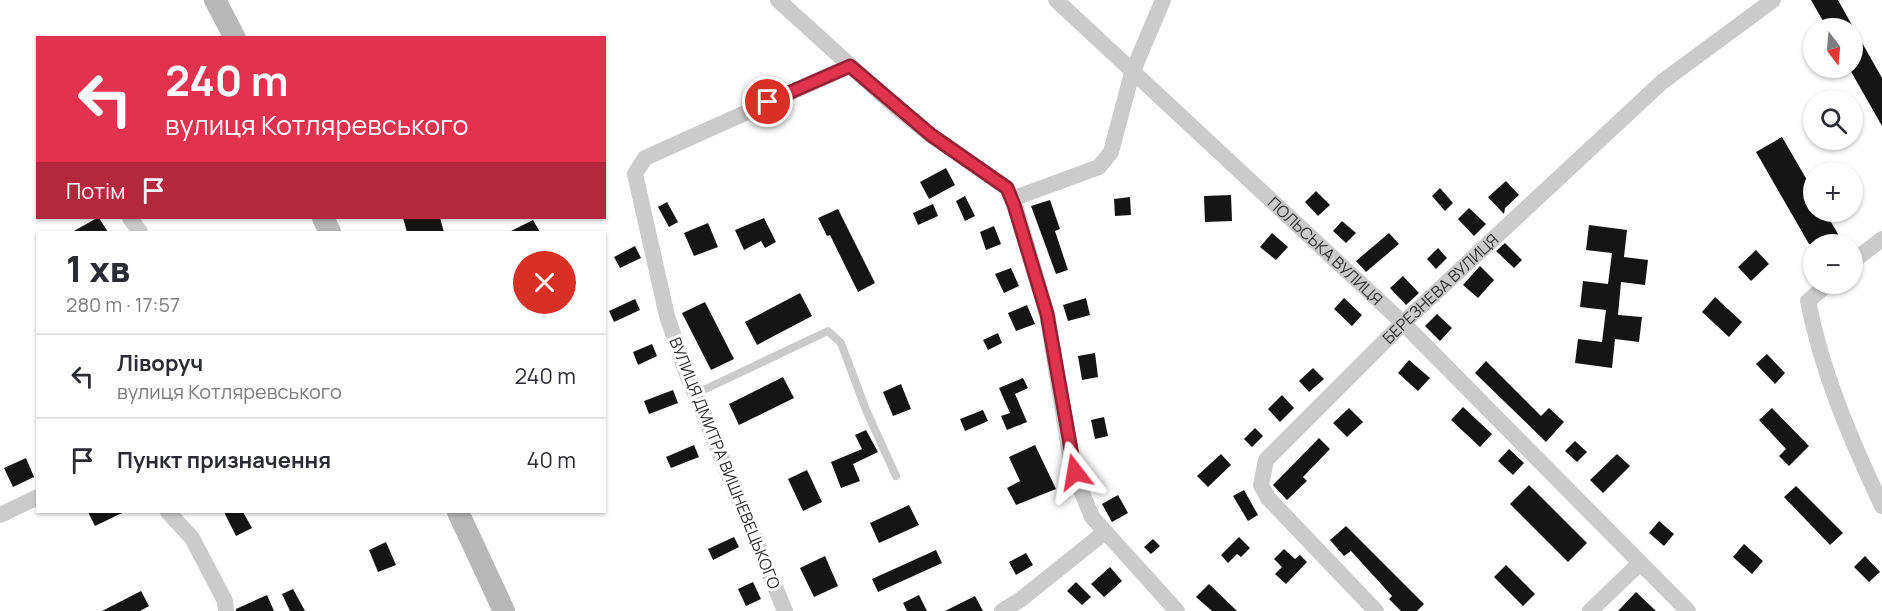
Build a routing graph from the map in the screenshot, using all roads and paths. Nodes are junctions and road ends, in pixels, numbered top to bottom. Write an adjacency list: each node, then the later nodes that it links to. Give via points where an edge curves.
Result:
1 (215, 0): 6 (main road)
2 (778, 0): 7 (street)
3 (1056, 0): 8 (street, ПОЛЬСЬКА ВУЛИЦЯ)
4 (1163, 0): 8 (street)
5 (1773, 0): 13 (street, БЕРЕЗНЕВА ВУЛИЦЯ, via 1662,82)
6 (234, 36)
7 (850, 66): 9 (street, via 931,135 1007,188); 14 (street, ВУЛИЦЯ ДМИТРА ВИШНЕВЕЦЬКОГО, via 645,158 635,174 667,316)
8 (1132, 73): 9 (street, via 1111,152 1099,167); 13 (street, ПОЛЬСЬКА ВУЛИЦЯ)
9 (1011, 199): 22 (street, via 1047,314 1072,464 1092,516)
10 (1882, 239): 11 (street)
11 (1863, 254)
12 (1816, 294): 15 (street, via 1808,301 1816,340)
13 (1403, 323): 23 (street, ПОЛЬСЬКА ВУЛИЦЯ); 29 (street, БЕРЕЗНЕВА ВУЛИЦЯ, via 1266,460 1261,475 1268,498)
14 (695, 394): 16 (lane, via 828,331 842,343); 26 (street, ВУЛИЦЯ ДМИТРА ВИШНЕВЕЦЬКОГО)
15 (1875, 471): 18 (street)
16 (896, 477)
17 (36, 498): 21 (street)
18 (1882, 506)
19 (169, 513): 24 (street, via 192,538 225,601)
20 (458, 513): 25 (main road)
21 (0, 515)
22 (1105, 532): 27 (street); 28 (street)
23 (1640, 563): 30 (street); 31 (street, ПОЛЬСЬКА ВУЛИЦЯ)
24 (226, 611)
25 (504, 611)
26 (785, 611)
27 (1002, 611)
28 (1177, 611)
29 (1376, 611)
30 (1590, 611)
31 (1688, 611)

